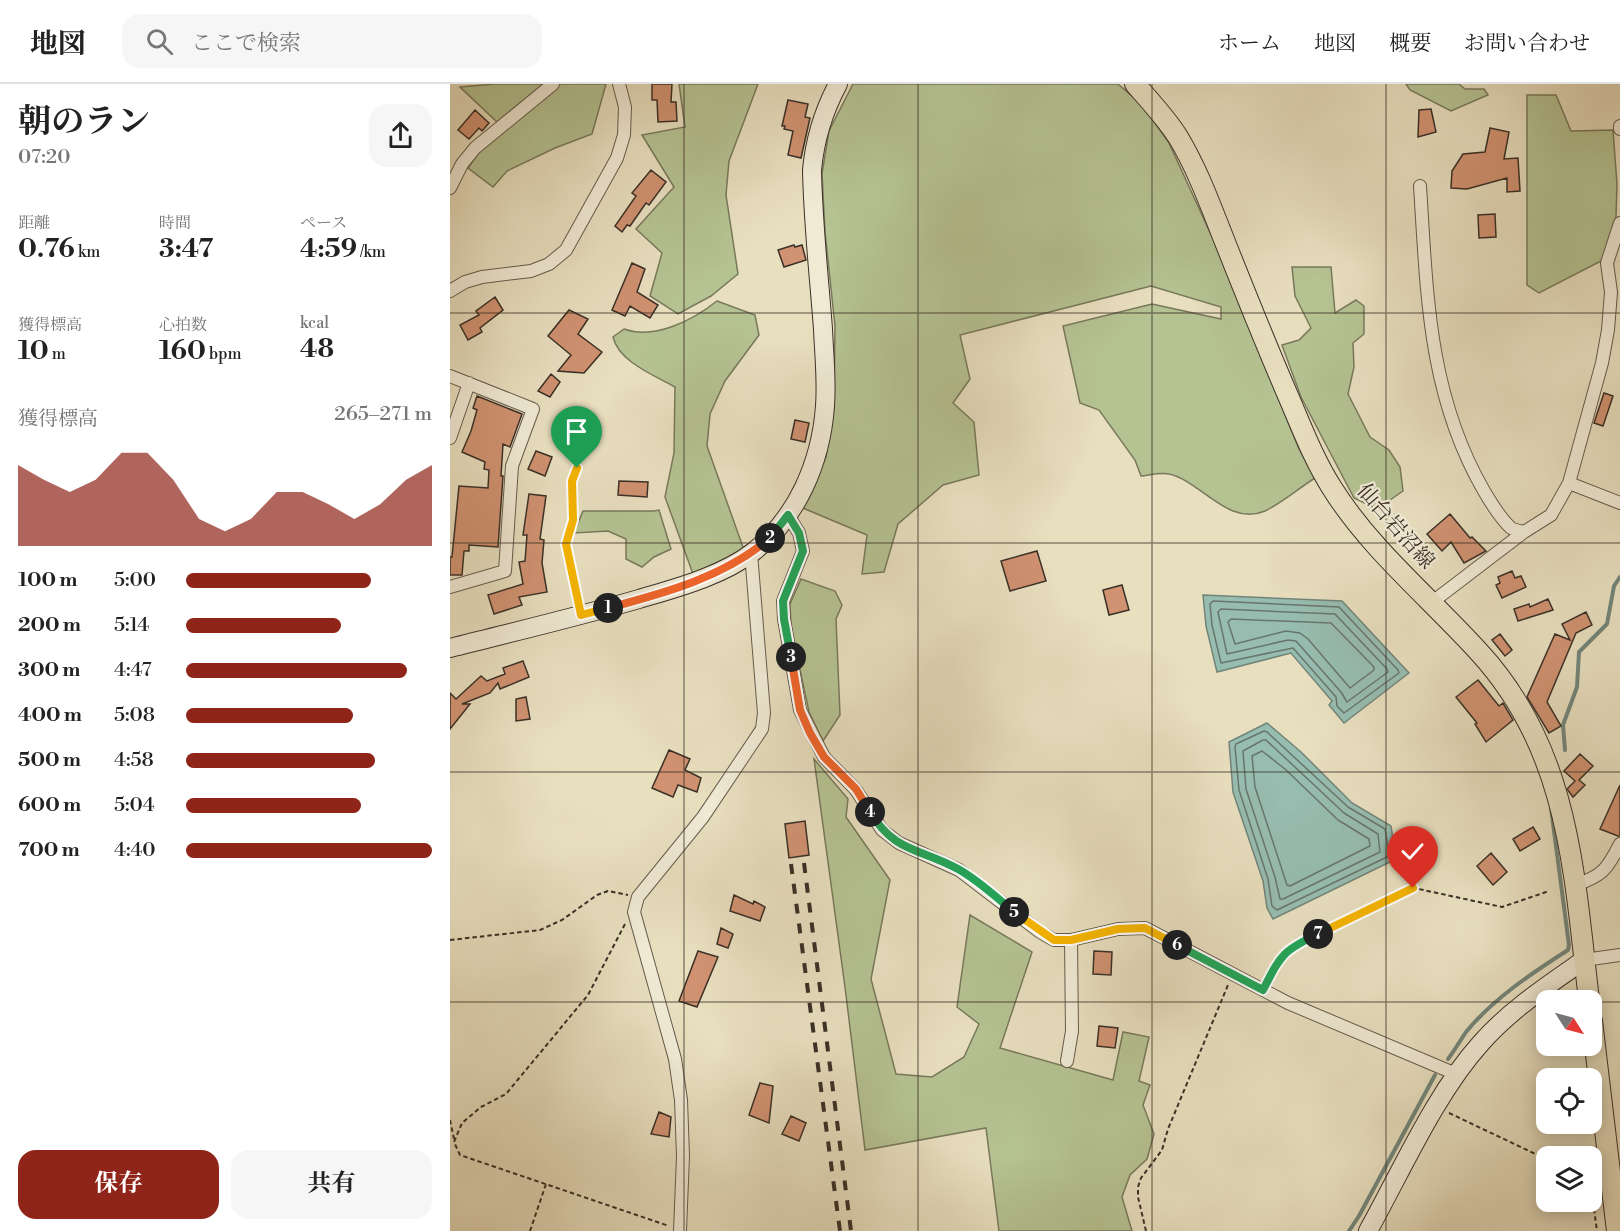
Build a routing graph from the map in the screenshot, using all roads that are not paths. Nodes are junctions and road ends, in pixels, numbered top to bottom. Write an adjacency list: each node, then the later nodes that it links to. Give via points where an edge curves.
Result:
1 (553, 84): 6 (street, via 475,148)
2 (619, 84): 8 (street, via 625,107 624,135 617,158 566,250 549,264 531,271 474,279)
3 (838, 84): 14 (street, via 820,123 812,170 825,364 823,425 807,480)
4 (1135, 84): 18 (main road, 仙台岩沼線, via 1178,137 1196,172 1262,337 1332,489 1378,547)
5 (1420, 186): 15 (street, via 1428,310 1450,417 1488,498 1512,529)
6 (450, 188)
7 (1620, 223): 12 (street, via 1607,263 1611,292 1602,363)
8 (450, 291)
9 (450, 376): 10 (street)
10 (469, 383): 11 (street); 17 (street, via 533,409 512,466 505,571)
11 (450, 438)
12 (1569, 483): 13 (street); 15 (street, via 1551,515)
13 (1620, 503)
14 (788, 515): 16 (street); 22 (street, via 799,533 803,551 783,601 784,619 800,710 824,757 856,789 882,830 899,843 959,870 1054,940)
15 (1524, 532): 18 (street)
16 (751, 553): 19 (street, via 735,564 677,588); 29 (street, via 762,729 702,817 638,897 634,912 675,1059 681,1100)
17 (450, 587)
18 (1431, 603): 21 (main road, 仙台岩沼線, via 1498,674 1537,736 1562,810)
19 (450, 648)
20 (1620, 844): 21 (street, via 1611,862 1596,878)
21 (1575, 885): 24 (main road, 仙台岩沼線)
22 (1071, 940): 27 (street, via 1072,1030); 28 (street, via 1118,929 1145,928 1288,1003)
23 (1620, 955): 24 (street)
24 (1584, 960): 25 (main road, 仙台岩沼線); 28 (street, via 1504,1019)
25 (1588, 990)
26 (1596, 1056): 31 (main road)
27 (1067, 1061)
28 (1456, 1074): 30 (street)
29 (680, 1229)
30 (1368, 1231)
31 (1617, 1231)

